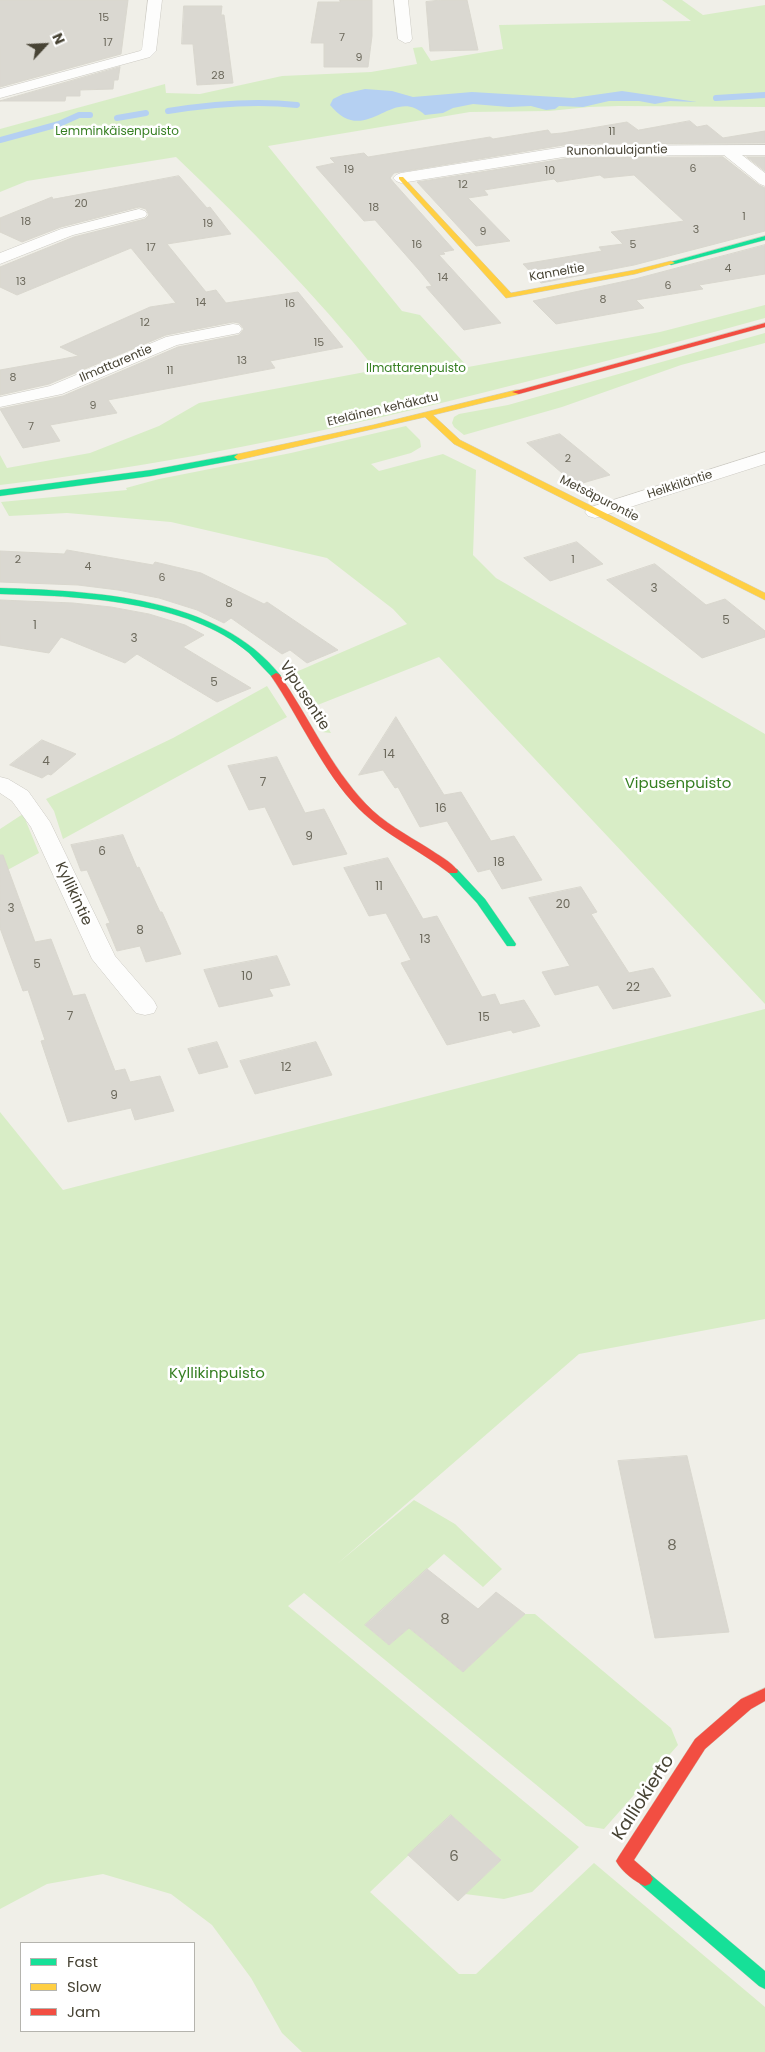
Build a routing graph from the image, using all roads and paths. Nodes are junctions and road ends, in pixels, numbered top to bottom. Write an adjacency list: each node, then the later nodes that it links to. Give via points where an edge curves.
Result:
1 (156, 0): 4 (street, via 149,51 145,54)
2 (401, 0): 3 (street)
3 (405, 39)
4 (0, 94)
5 (727, 150): 6 (street, Runonlaulajantie); 7 (street, Runonlaulajantie, via 570,151); 8 (street)
6 (765, 150)
7 (401, 178): 10 (street, Kanneltie, via 509,296 635,272)
8 (765, 181)
9 (139, 214): 11 (street, via 67,232)
10 (765, 238)
11 (0, 259)
12 (765, 325): 15 (street, Eteläinen kehäkatu)
13 (234, 329): 14 (street, Ilmattarentie, via 172,341 56,390)
14 (0, 402)
15 (427, 414): 17 (street, Eteläinen kehäkatu, via 240,456); 18 (street, Metsäpurontie, via 457,442)
16 (765, 458): 18 (street, Heikkiläntie)
17 (0, 494)
18 (595, 512): 20 (street, Metsäpurontie)
19 (0, 591): 22 (street, Vipusentie, via 55,592 150,604 201,622 252,651 276,676 351,795 373,817 444,864 497,921)
20 (765, 597)
21 (0, 784): 23 (street, Kyllikintie, via 20,796 42,827 104,960)
22 (511, 944)
23 (144, 1007)
24 (765, 1694): 25 (street, Kalliokierto, via 746,1704 700,1744 624,1861)
25 (765, 1981)

